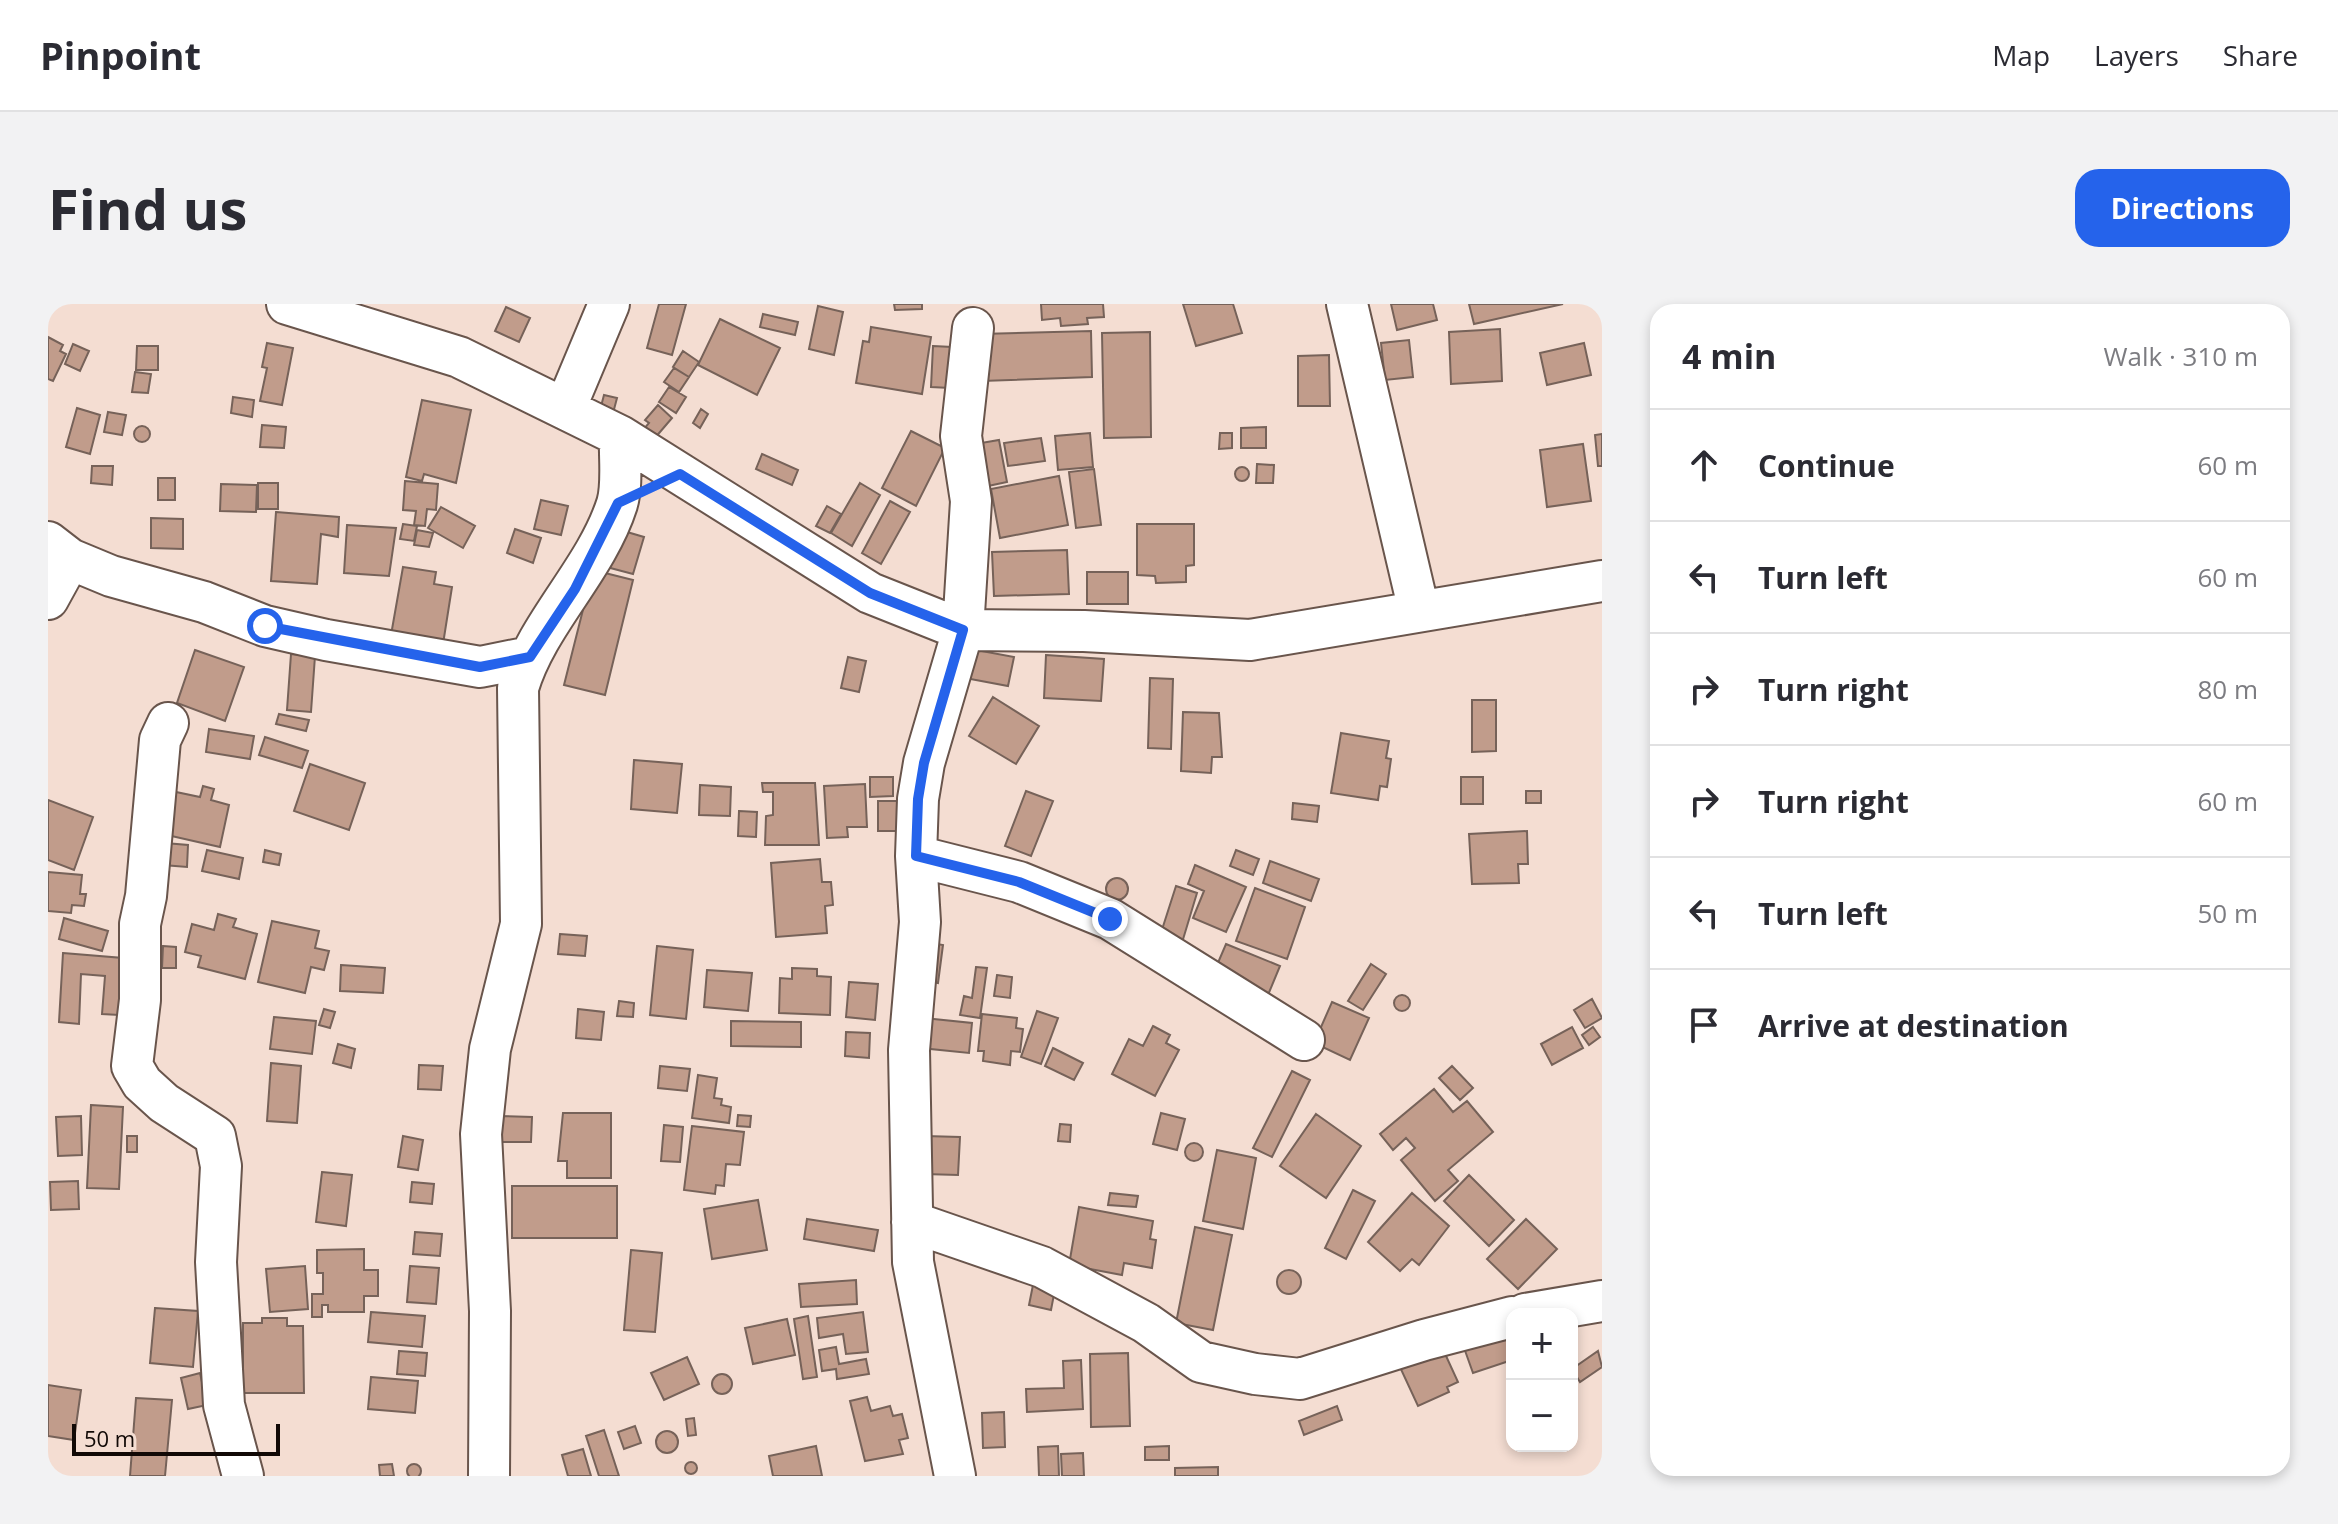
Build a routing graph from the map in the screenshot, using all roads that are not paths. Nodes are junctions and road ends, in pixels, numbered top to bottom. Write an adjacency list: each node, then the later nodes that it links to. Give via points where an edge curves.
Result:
1 (287, 304): 5 (street, via 459,357)
2 (609, 304): 5 (street)
3 (1347, 304): 12 (street)
4 (973, 328): 13 (street, via 961,436 971,501)
5 (565, 409): 6 (street)
6 (620, 436): 7 (street); 8 (street)
7 (680, 474): 8 (street); 13 (street, via 870,593)
8 (618, 503): 14 (street)
9 (59, 550): 11 (street); 14 (street, via 111,576 265,626)
10 (1602, 581): 12 (street)
11 (48, 599)
12 (1419, 611): 13 (street, via 1250,640)
13 (963, 630): 16 (street, via 924,763)
14 (524, 676): 23 (street, via 521,924 490,1049 481,1134 490,1311)
15 (168, 723): 22 (street, via 160,740 140,924 140,1000 132,1066 164,1103 215,1136 221,1166 216,1262 224,1405)
16 (916, 856): 17 (street, via 1019,882 1110,919); 18 (street, via 920,922 909,1050)
17 (1304, 1040)
18 (912, 1222): 21 (street, via 1042,1267 1146,1323 1201,1362 1255,1374 1300,1379); 24 (street, via 913,1262)
19 (1602, 1301): 20 (street)
20 (1561, 1308)
21 (1506, 1319)
22 (243, 1476)
23 (489, 1476)
24 (955, 1476)

